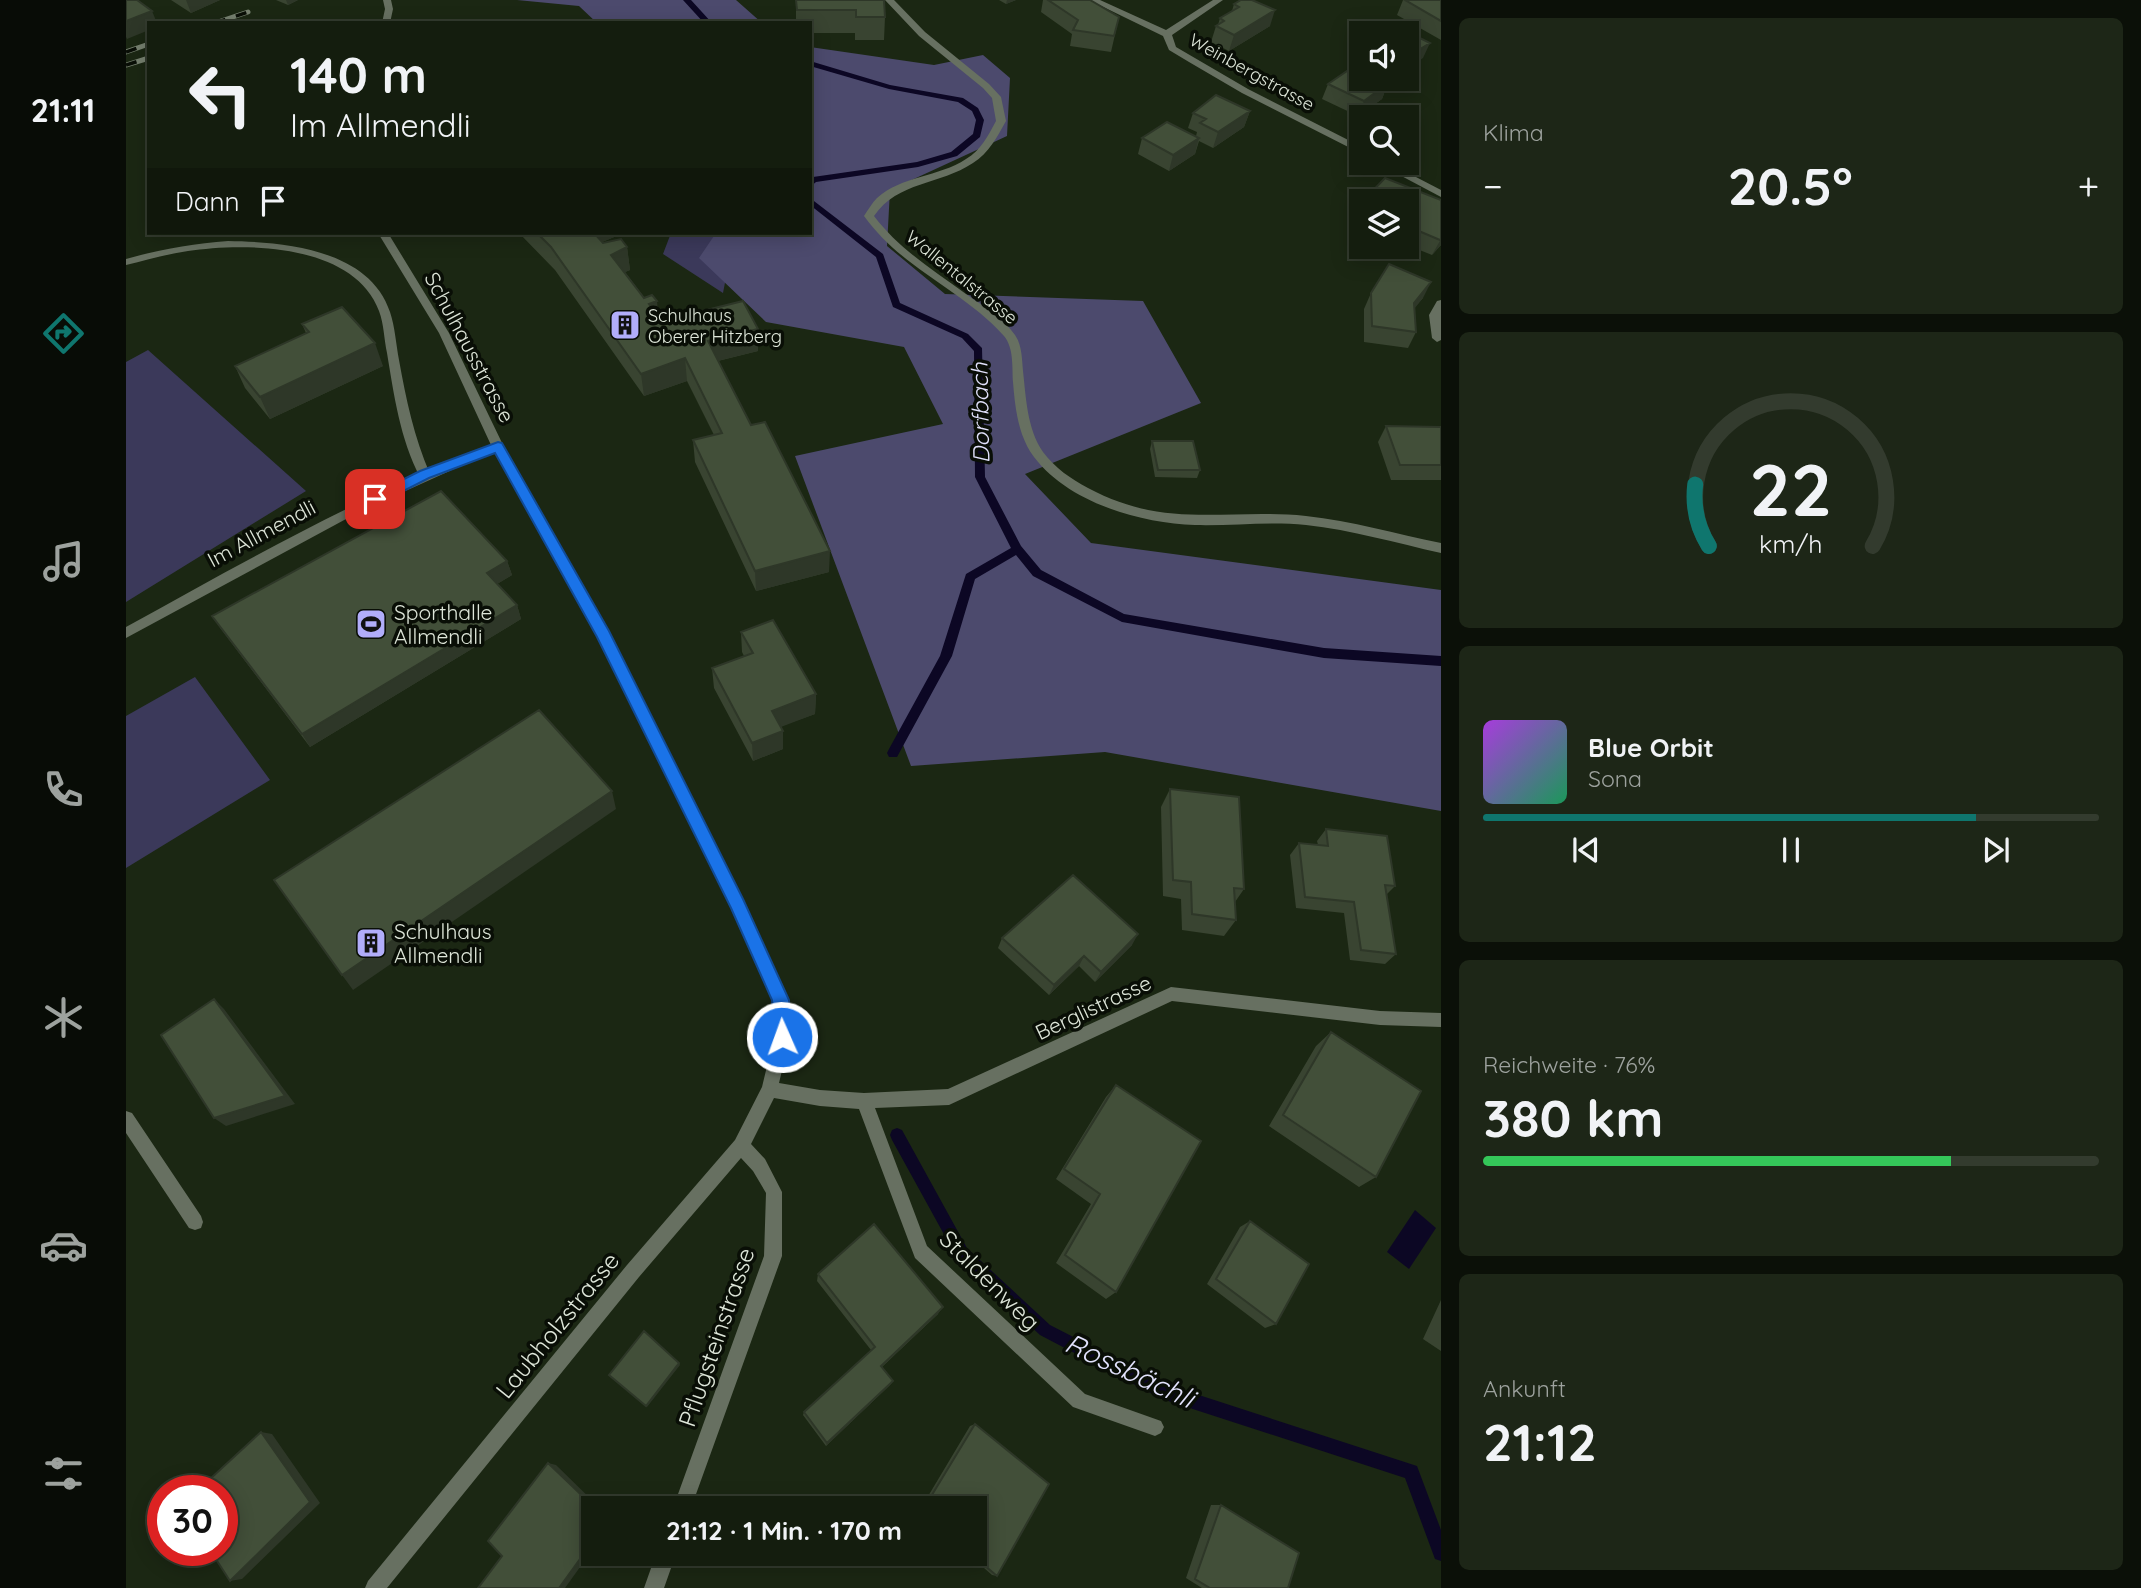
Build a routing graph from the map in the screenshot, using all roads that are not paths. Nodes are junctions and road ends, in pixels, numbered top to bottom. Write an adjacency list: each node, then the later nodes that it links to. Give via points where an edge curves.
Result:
1 (387, 0): 5 (street)
2 (889, 0): 16 (street, Wallentalstrasse, via 922,34 986,86 996,97 1001,121 981,156 950,173 894,191 873,206 869,216 895,246 1011,337 1028,436 1048,466 1111,504 1146,514 1184,520 1291,519)
3 (1093, 0): 6 (street, Weinbergstrasse)
4 (1219, 0): 6 (street)
5 (386, 21)
6 (1167, 34): 7 (street, Weinbergstrasse, via 1172,48 1245,92)
7 (1349, 144)
8 (1405, 175): 9 (street)
9 (1441, 194)
10 (384, 235): 14 (street, Schulhausstrasse, via 444,333)
11 (126, 262): 15 (street, via 176,248 258,244 323,257 346,268 370,286 384,309 411,448)
12 (1441, 303): 13 (street, via 1434,315)
13 (1437, 338)
14 (498, 447): 15 (street, Im Allmendli); 19 (street, Schulhausstrasse, via 604,635 781,1000 782,1037)
15 (424, 474): 17 (street, Im Allmendli)
16 (1441, 548)
17 (126, 633)
18 (1441, 1020): 20 (street, Berglistrasse, via 1380,1018 1171,995 949,1097)
19 (770, 1089): 20 (street, Berglistrasse); 22 (street, Laubholzstrasse)
20 (864, 1101): 24 (street, Staldenweg, via 921,1252 1079,1401)
21 (126, 1119): 23 (street)
22 (741, 1146): 25 (street, Pflugsteinstrasse, via 759,1165 774,1192 773,1256); 27 (street, Laubholzstrasse)
23 (195, 1222)
24 (1155, 1427)
25 (686, 1496)
26 (662, 1566): 28 (street)
27 (375, 1588)
28 (654, 1588)

